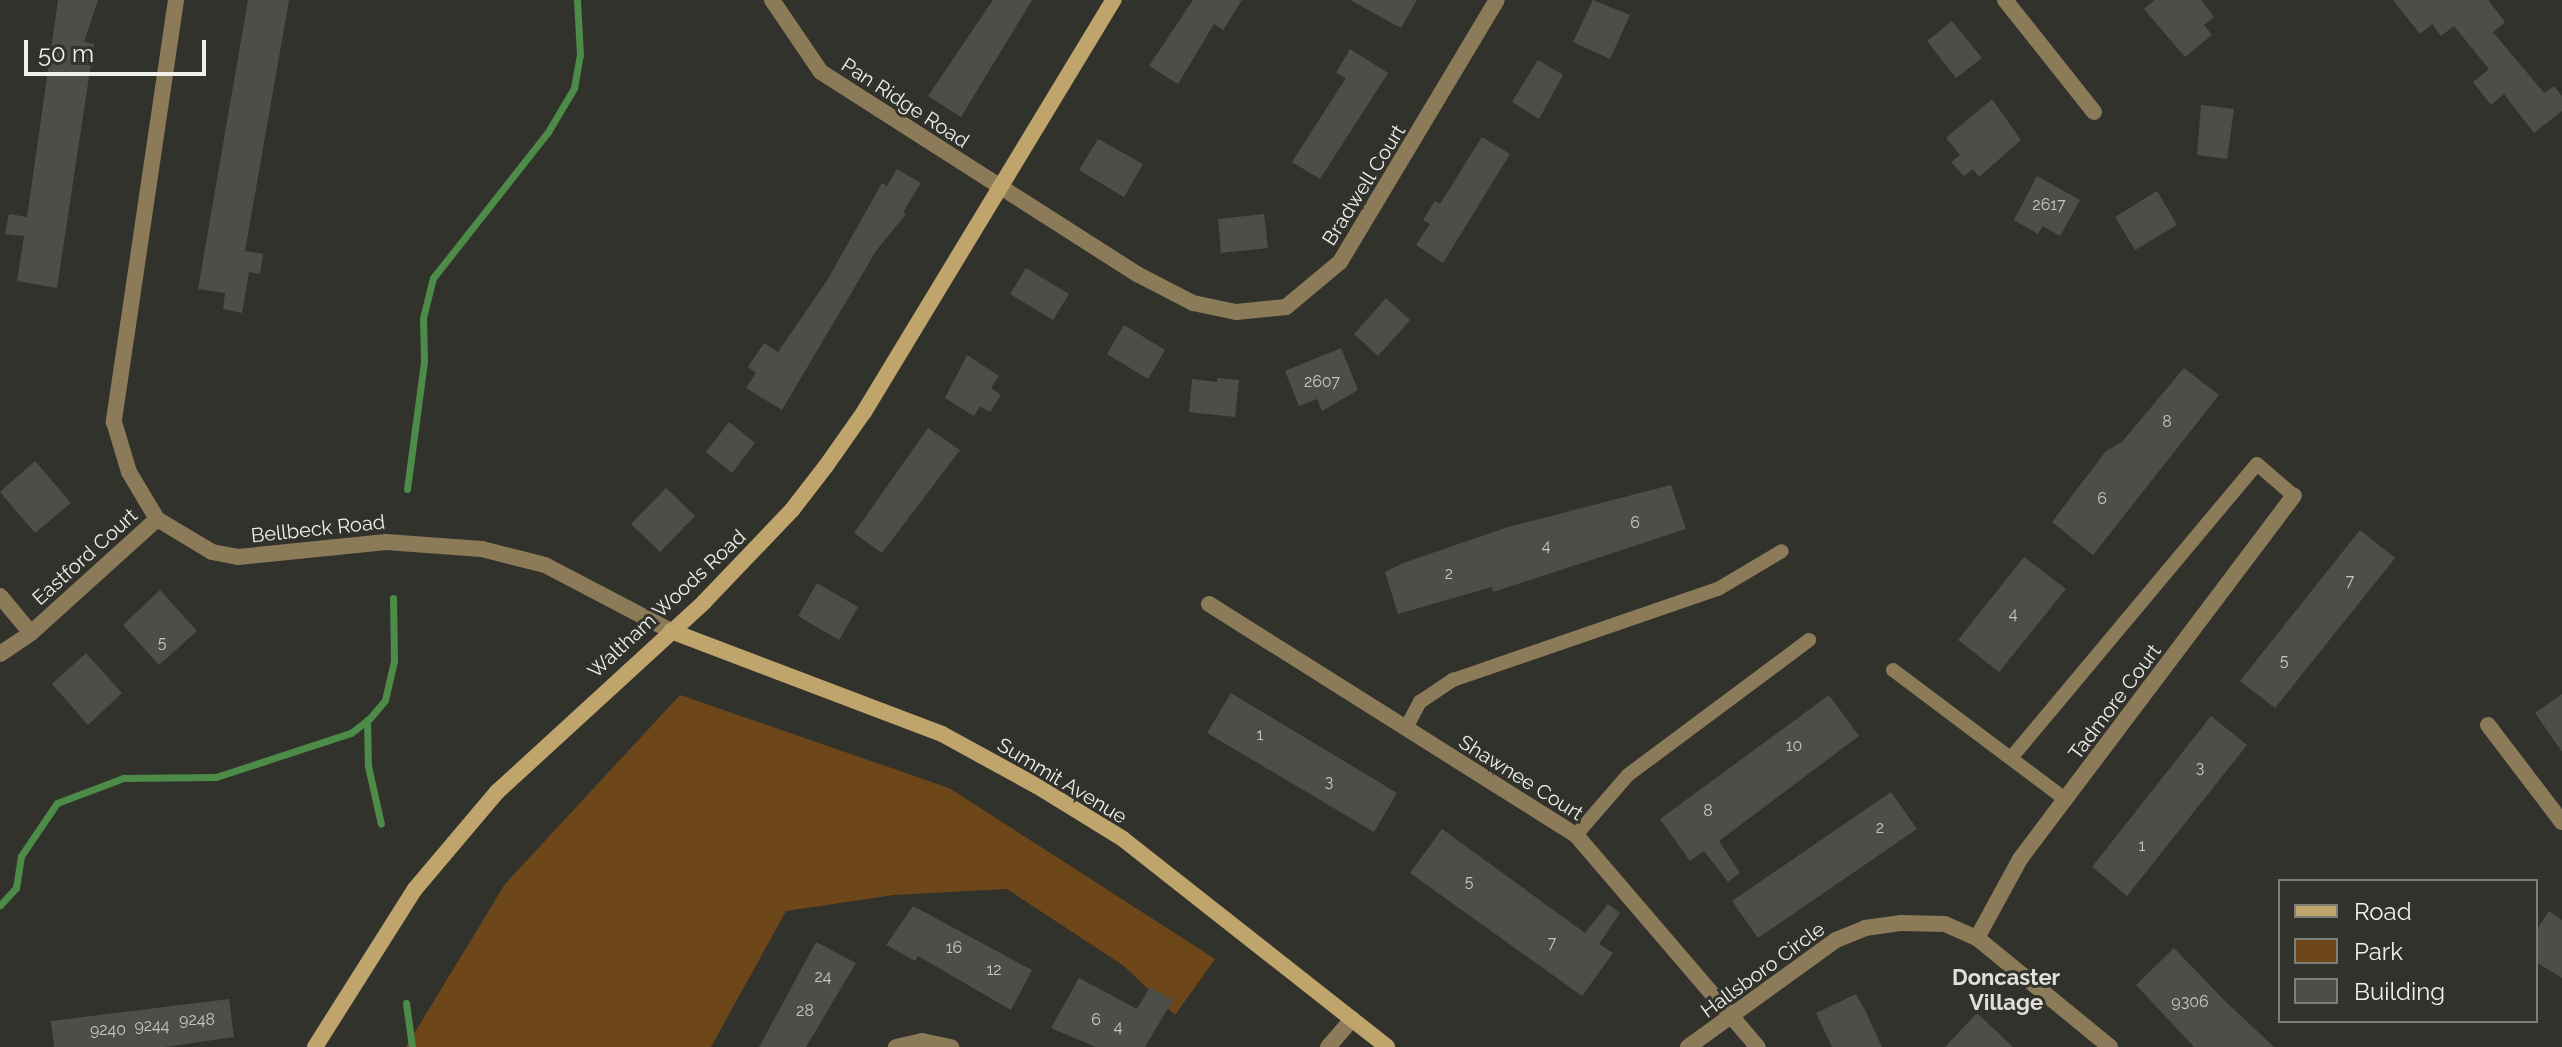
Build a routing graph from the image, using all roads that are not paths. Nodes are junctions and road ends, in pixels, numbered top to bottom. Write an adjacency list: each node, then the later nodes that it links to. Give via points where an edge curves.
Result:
1 (176, 0): 9 (street, Bellbeck Road, via 114,422 129,472)
2 (772, 0): 7 (street, Pan Ridge Road, via 821,72)
3 (1114, 0): 7 (street, Waltham Woods Road)
4 (1497, 0): 7 (street, Bradwell Court, via 1340,262 1286,307 1236,312 1193,303)
5 (2005, 0): 6 (street)
6 (2094, 112)
7 (1000, 189): 13 (street, Waltham Woods Road, via 826,466 749,557)
8 (2294, 496): 20 (lane, via 2257,464); 21 (street, Tadmore Court)
9 (157, 519): 13 (street, Bellbeck Road, via 212,552 238,557 386,542 482,549 545,565); 14 (street, Eastford Court)
10 (1782, 551): 19 (lane, via 1718,589 1453,680 1420,702)
11 (0, 596): 14 (street)
12 (1209, 604): 19 (street, Shawnee Court)
13 (671, 631): 25 (street, Summit Avenue, via 942,734 1037,786 1123,839); 27 (street, Waltham Woods Road, via 538,750 460,835 407,900)
14 (31, 633): 16 (street, Eastford Court)
15 (1809, 640): 23 (lane, via 1628,775)
16 (0, 654)
17 (1893, 670): 20 (lane)
18 (2488, 725): 22 (street)
19 (1406, 728): 23 (street, Shawnee Court)
20 (2011, 758): 21 (lane)
21 (2066, 800): 24 (street, Tadmore Court, via 2020,859)
22 (2562, 822)
23 (1576, 835): 26 (street, Shawnee Court)
24 (1977, 938): 26 (street, Hallsboro Circle, via 1945,924 1865,928 1836,940); 34 (street, Hallsboro Circle)
25 (1352, 1019): 30 (street); 31 (street, Summit Avenue)
26 (1733, 1019): 32 (street, Hallsboro Circle); 33 (street, Shawnee Court)
27 (315, 1047)
28 (896, 1047): 29 (street, via 922,1041)
29 (951, 1047)
30 (1328, 1047)
31 (1387, 1047)
32 (1688, 1047)
33 (1758, 1047)
34 (2110, 1047)

